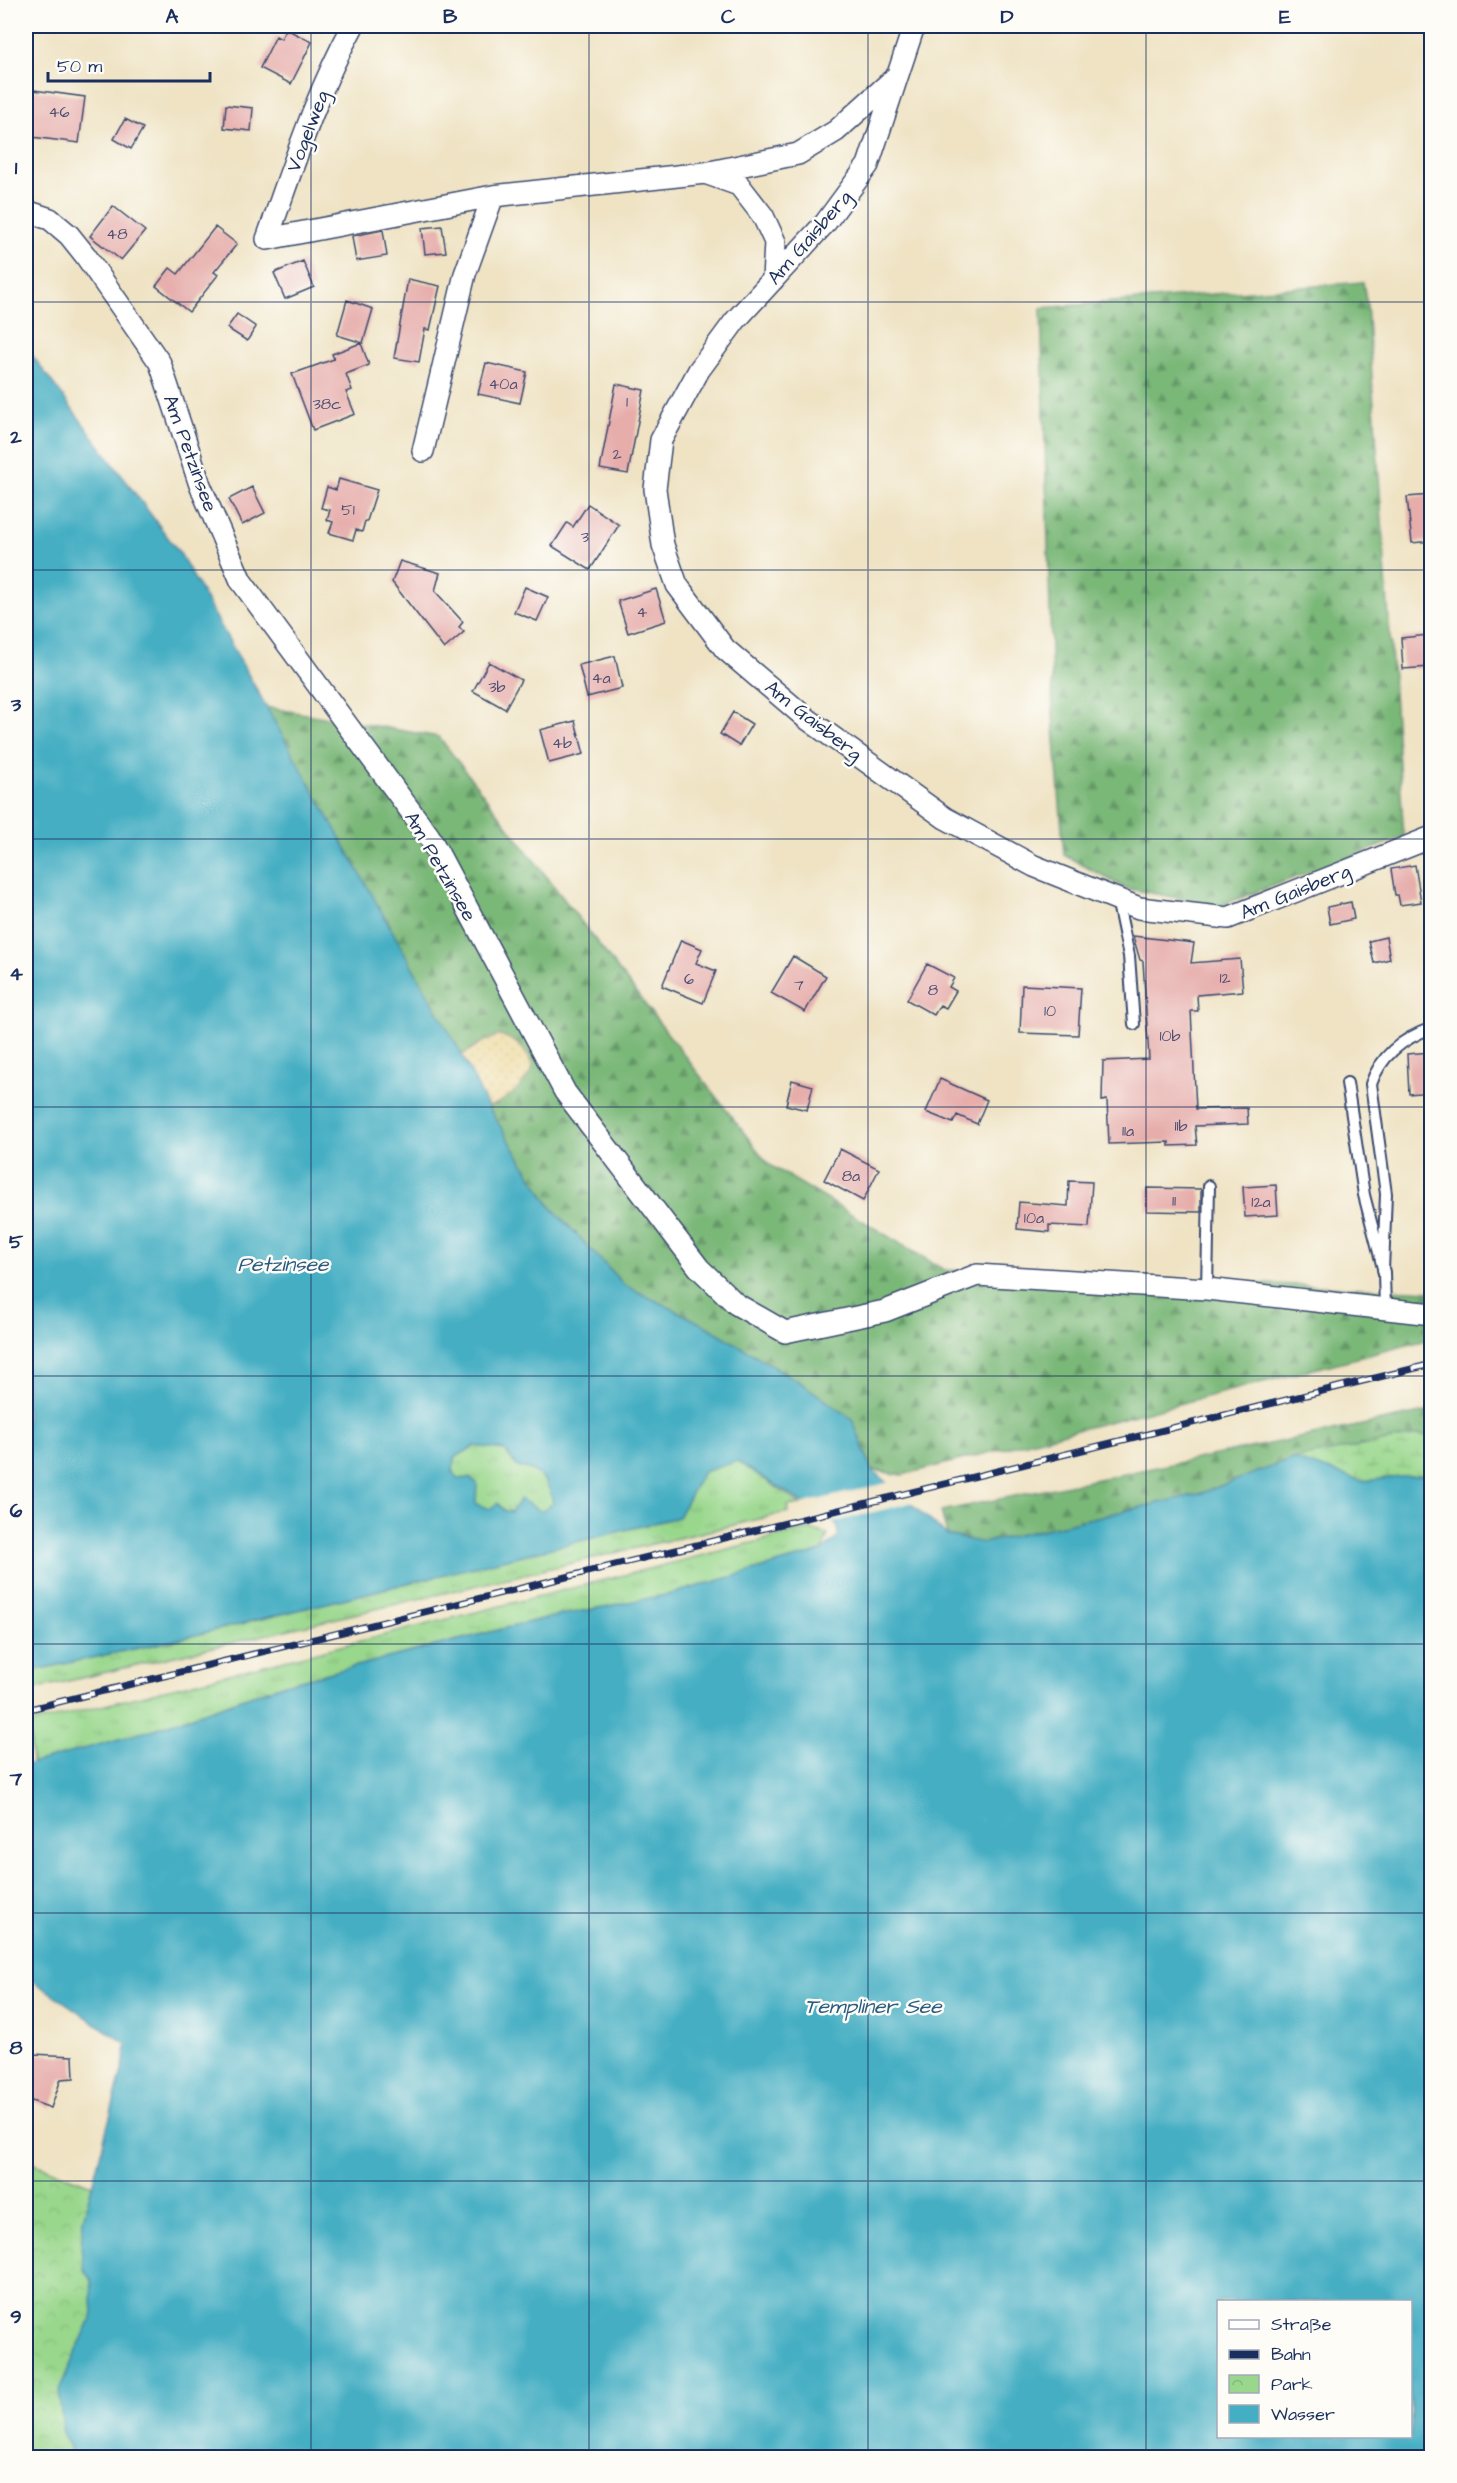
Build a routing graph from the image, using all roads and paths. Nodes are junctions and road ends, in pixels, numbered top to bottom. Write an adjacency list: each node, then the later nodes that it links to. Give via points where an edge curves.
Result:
1 (354, 26): 5 (street, Vogelweg, via 339,50 303,136 267,239)
2 (914, 26): 3 (street, Am Gaisberg)
3 (899, 74): 4 (street, via 836,131 798,153); 7 (street, Am Gaisberg, via 868,165 826,222)
4 (705, 173): 5 (street); 7 (street, via 740,185 763,216 775,242)
5 (493, 196): 8 (street, via 465,274)
6 (26, 211): 16 (street, Am Petzinsee, via 50,219 74,242 159,363 200,485 241,581 429,836 565,1092 699,1268 736,1304 785,1332 885,1311 977,1275)
7 (772, 280): 10 (street, Am Gaisberg, via 699,370 661,440 655,489 663,545 678,585 725,649 806,718 945,818 1034,866)
8 (423, 451)
9 (1431, 837): 10 (street, Am Gaisberg, via 1228,918 1139,908)
10 (1117, 899): 11 (lane, via 1129,956)
11 (1134, 1024)
12 (1431, 1028): 15 (lane, via 1413,1034 1388,1054 1371,1084 1386,1194)
13 (1347, 1083): 15 (lane, via 1364,1195)
14 (1209, 1186): 16 (lane)
15 (1383, 1270): 17 (lane)
16 (1208, 1289): 17 (street)
17 (1385, 1309): 18 (street)
18 (1431, 1314)

